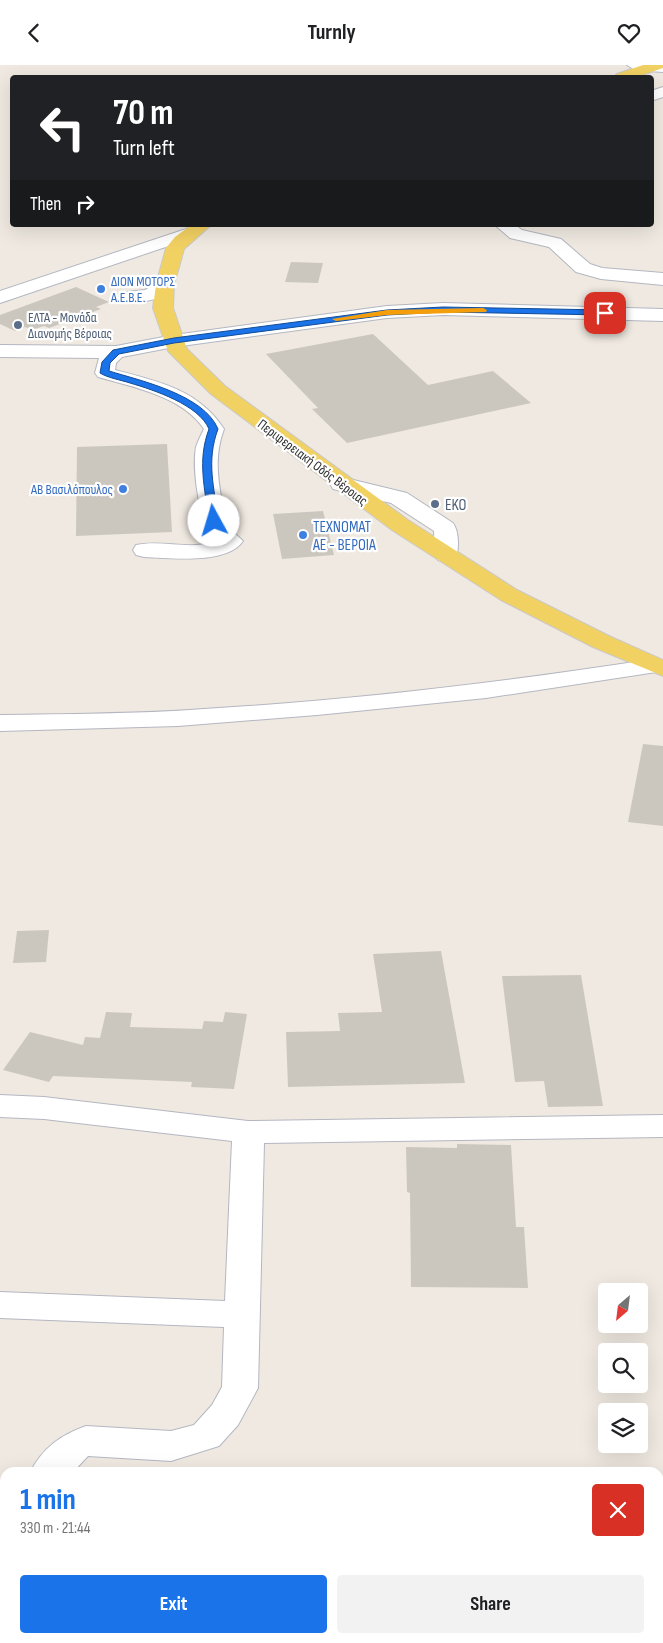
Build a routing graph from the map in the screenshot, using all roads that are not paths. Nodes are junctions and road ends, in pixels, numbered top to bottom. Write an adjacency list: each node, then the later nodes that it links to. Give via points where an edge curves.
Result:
1 (635, 65): 2 (street)
2 (660, 68): 3 (main road)
3 (630, 75)
4 (507, 227): 6 (street, via 516,234 555,243 583,268 601,273)
5 (197, 228): 7 (main road, Περιφερειακή Οδός Βέροιας, via 175,248); 9 (street)
6 (663, 279)
7 (165, 285): 8 (street, via 149,295); 11 (main road, Περιφερειακή Οδός Βέροιας, via 163,308)
8 (133, 296)
9 (0, 297)
10 (663, 315): 11 (street, via 443,309 387,312)
11 (174, 341): 13 (street); 15 (main road, Περιφερειακή Οδός Βέροιας, via 178,351 218,390 400,525 509,595)
12 (0, 351): 13 (street)
13 (116, 352): 14 (street, via 106,362 105,373 156,388 185,402 209,419 214,429 207,447 206,464 214,521 221,533 232,541 226,546 208,550)
14 (144, 550)
15 (658, 668): 16 (street, via 407,698 203,717)
16 (0, 723)
17 (0, 1106): 19 (street, via 44,1108)
18 (663, 1126): 19 (street)
19 (248, 1132): 21 (street)
20 (0, 1305): 21 (street)
21 (242, 1315): 22 (street, via 240,1388 226,1415 206,1436 171,1446 86,1441 74,1446)
22 (54, 1467)

